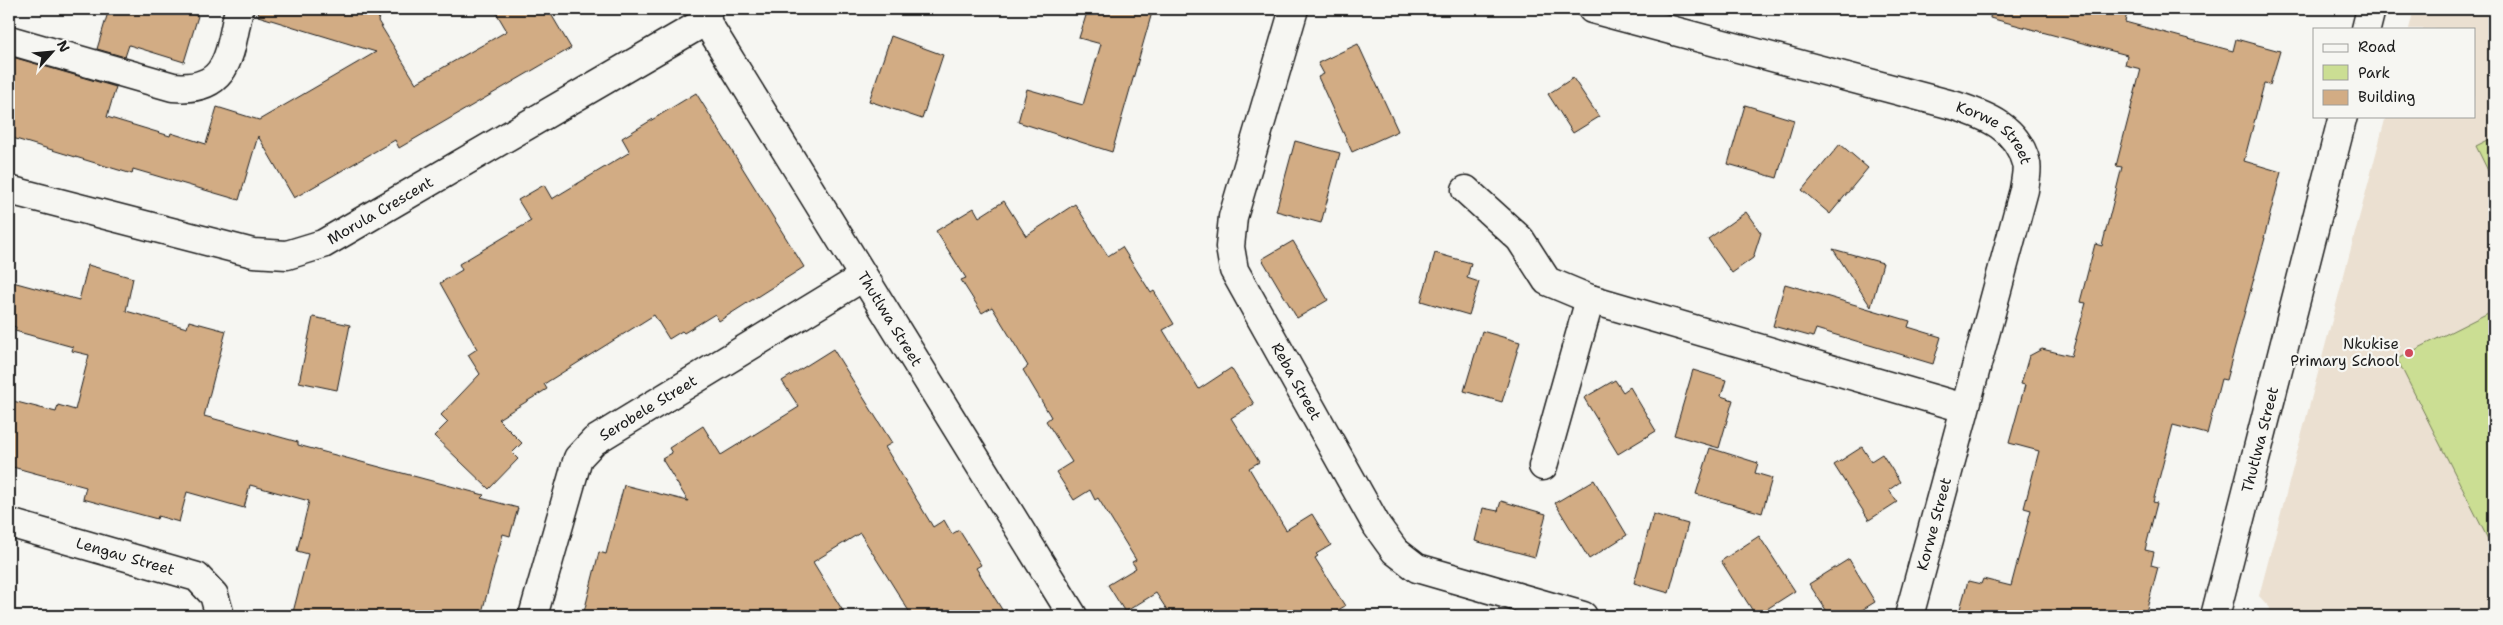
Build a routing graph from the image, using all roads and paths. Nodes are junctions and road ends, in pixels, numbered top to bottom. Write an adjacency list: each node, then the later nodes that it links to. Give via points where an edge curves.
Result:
1 (239, 9): 7 (street, via 223,69 211,83 192,89 173,87)
2 (1294, 9): 19 (street, Reba Street, via 1234,217 1230,247 1234,270 1241,285 1377,526 1396,551 1417,568 1442,577)
3 (1592, 9): 13 (street, Korwe Street, via 1956,106 1986,116 2012,134 2027,164 2024,190)
4 (2371, 9): 6 (street)
5 (707, 15): 9 (street, Morula Crescent, via 323,244 287,255 252,253); 11 (street, Thutlwa Street)
6 (2366, 28)
7 (9, 40)
8 (2342, 118): 21 (street, Thutlwa Street)
9 (9, 190)
10 (1466, 190): 12 (street, via 1520,239 1547,281)
11 (863, 277): 17 (street, Serobele Street, via 594,442 578,458); 18 (street, Thutlwa Street)
12 (1590, 299): 13 (street); 14 (street)
13 (1964, 408): 20 (street, Korwe Street)
14 (1543, 466)
15 (9, 523): 16 (street, Lengau Street, via 197,577 214,595)
16 (220, 616)
17 (533, 616)
18 (1074, 616)
19 (1583, 616)
20 (1909, 616)
21 (2215, 616)

